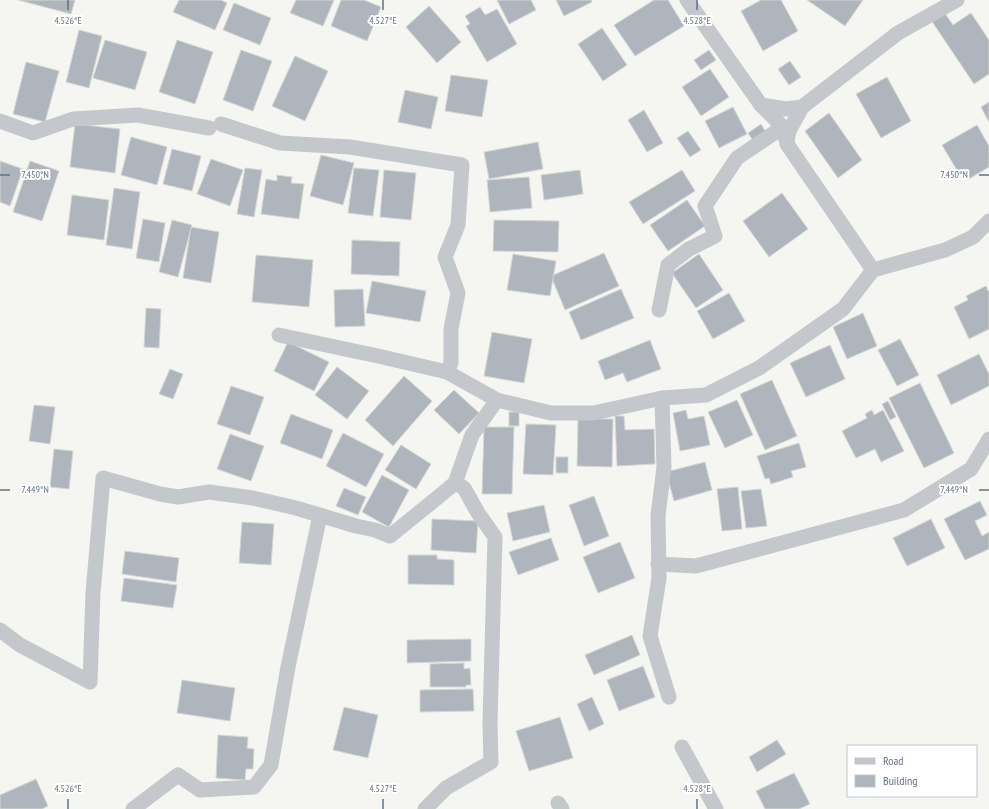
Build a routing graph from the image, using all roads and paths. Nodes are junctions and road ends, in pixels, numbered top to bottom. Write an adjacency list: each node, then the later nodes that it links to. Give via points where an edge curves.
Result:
1 (687, 0): 3 (street)
2 (957, 0): 4 (street, via 898,33)
3 (760, 105): 4 (street, via 786,109); 6 (street)
4 (802, 107): 7 (street, via 789,131)
5 (0, 121): 12 (street, via 33,133 72,119 138,115 215,126 280,143 350,147 462,165 458,224 445,257 458,294 451,329 451,363)
6 (783, 127): 7 (street); 10 (street, via 737,158 705,206 715,236 689,249 668,264)
7 (787, 144): 9 (street)
8 (989, 221): 9 (street, via 973,237 945,250)
9 (873, 270): 13 (street, via 843,309 759,368 706,395)
10 (659, 310)
11 (279, 335): 12 (street)
12 (447, 372): 14 (street)
13 (662, 398): 14 (street, via 587,413 551,413); 18 (street, via 664,467 658,516)
14 (498, 400): 16 (street, via 472,435)
15 (989, 439): 18 (street, via 971,469 904,510 696,566)
16 (455, 483): 17 (street, via 390,536); 23 (street, via 464,488 495,537 491,762 446,788)
17 (320, 515): 19 (street, via 253,498 209,492 178,497 160,494 103,478 93,593 90,682 20,645); 22 (street, via 270,765 254,787 200,790 178,775)
18 (658, 564): 20 (street, via 659,578 650,636)
19 (0, 630)
20 (669, 697)
21 (682, 747): 24 (street)
22 (133, 809)
23 (424, 809)
24 (716, 809)

